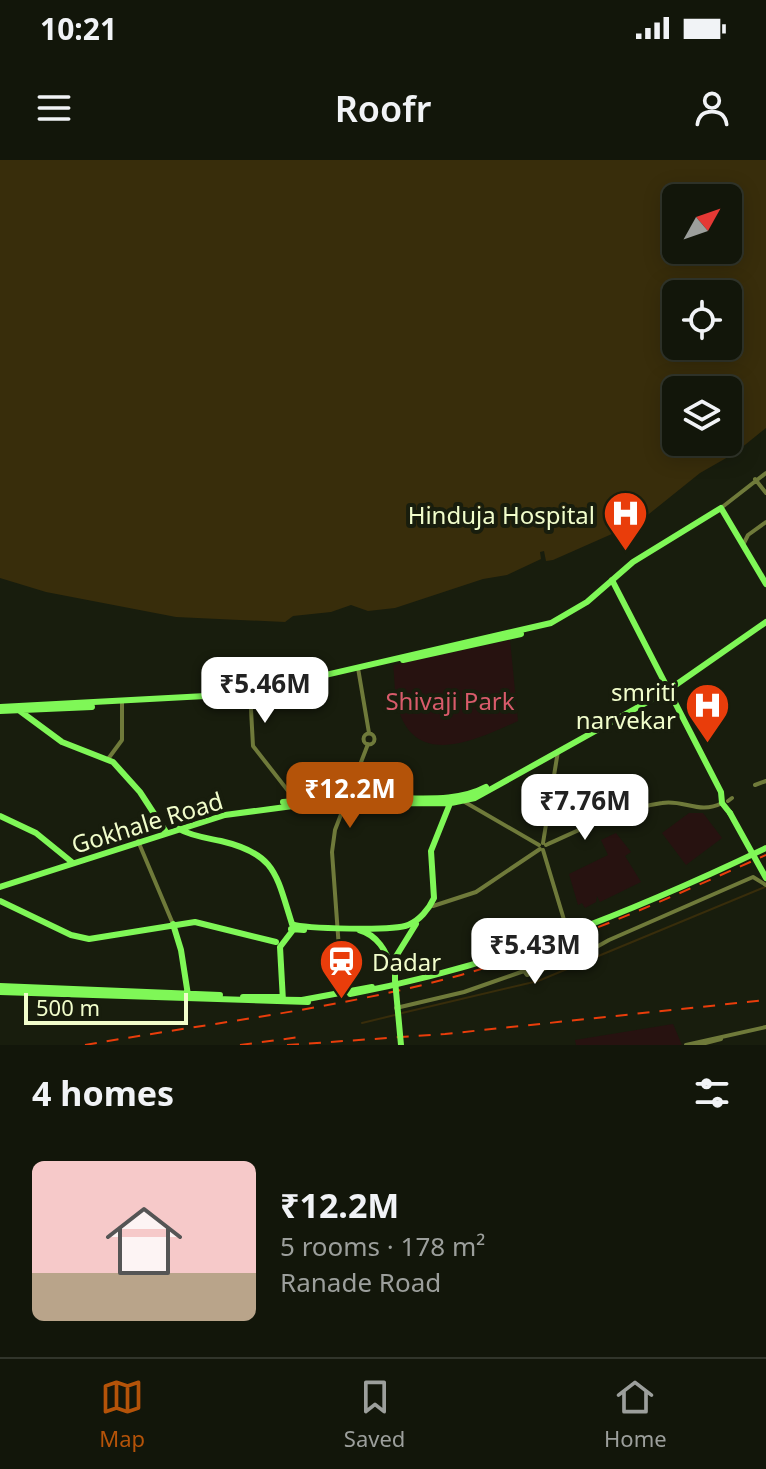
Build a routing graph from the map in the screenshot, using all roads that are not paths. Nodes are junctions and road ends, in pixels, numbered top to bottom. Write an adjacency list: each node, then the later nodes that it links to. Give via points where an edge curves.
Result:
1 (766, 473): 2 (street)
2 (755, 479): 3 (street); 4 (street)
3 (766, 493)
4 (721, 508): 6 (main road); 9 (main road)
5 (766, 522): 7 (street)
6 (732, 527): 7 (street); 8 (main road)
7 (748, 535): 8 (street)
8 (742, 547): 10 (main road)
9 (613, 581): 11 (main road); 12 (main road); 14 (main road, via 556,621)
10 (766, 584)
11 (608, 589): 12 (main road); 14 (main road, via 550,627)
12 (619, 592): 15 (main road)
13 (766, 620): 15 (main road)
14 (358, 667): 16 (main road); 16 (main road); 26 (street, via 368,744)
15 (667, 690): 20 (main road); 28 (main road)
16 (250, 693): 17 (main road); 25 (street, via 250,736 256,753)
17 (122, 704): 19 (main road); 21 (street, via 122,740)
18 (0, 709): 19 (main road)
19 (20, 709): 21 (main road, via 62,742)
20 (557, 751): 24 (main road); 27 (main road); 36 (street)
21 (108, 757): 32 (main road, via 140,792)
22 (766, 781): 23 (street)
23 (755, 785)
24 (453, 800): 26 (main road, Gokhale Road); 27 (main road); 43 (main road, via 433,852); 46 (main road, via 431,851 434,898 415,922)
25 (296, 801): 26 (main road, Gokhale Road); 31 (main road, Gokhale Road, via 223,812)
26 (346, 801): 30 (main road, Gokhale Road); 45 (street, via 335,830)
27 (463, 801): 36 (street)
28 (726, 804): 36 (street, via 693,809 666,802 613,814); 37 (street); 39 (main road, bridge)
29 (0, 819): 38 (main road, via 36,833)
30 (198, 823): 31 (main road, Gokhale Road); 33 (main road)
31 (179, 826): 32 (main road, Gokhale Road); 33 (main road)
32 (162, 829): 34 (main road, Gokhale Road); 38 (main road, Gokhale Road)
33 (195, 835): 47 (main road, via 265,857)
34 (138, 841): 38 (main road, Gokhale Road); 44 (street)
35 (766, 846): 37 (main road)
36 (542, 847): 43 (street, via 476,892); 49 (street)
37 (750, 853): 49 (main road)
38 (67, 861): 41 (main road, Gokhale Road)
39 (766, 878)
40 (766, 885): 63 (street, via 753,877 582,955 527,975 524,971)
41 (0, 886)
42 (0, 901): 44 (main road, via 89,939)
43 (433, 906): 50 (main road)
44 (173, 924): 52 (main road, via 219,926); 60 (main road)
45 (335, 927): 47 (main road); 48 (main road); 51 (main road); 57 (street)
46 (398, 927): 48 (main road); 50 (main road)
47 (294, 928): 52 (main road)
48 (378, 929): 51 (main road)
49 (568, 933): 55 (main road, via 498,959)
50 (405, 936): 53 (main road)
51 (376, 939): 54 (main road)
52 (279, 943): 62 (main road)
53 (397, 953): 54 (main road); 55 (main road)
54 (387, 954): 55 (main road)
55 (390, 982): 57 (main road); 61 (main road, bridge, via 302,1000); 62 (main road); 63 (main road, bridge)
56 (0, 986): 59 (main road)
57 (342, 990): 62 (main road)
58 (0, 992): 59 (main road)
59 (159, 995): 60 (main road)
60 (188, 996): 61 (main road)
61 (243, 998): 62 (main road)
62 (283, 1000)
63 (396, 1008): 65 (main road, bridge)
64 (766, 1028): 66 (street); 67 (street)
65 (400, 1045)
66 (686, 1045)
67 (698, 1045)

